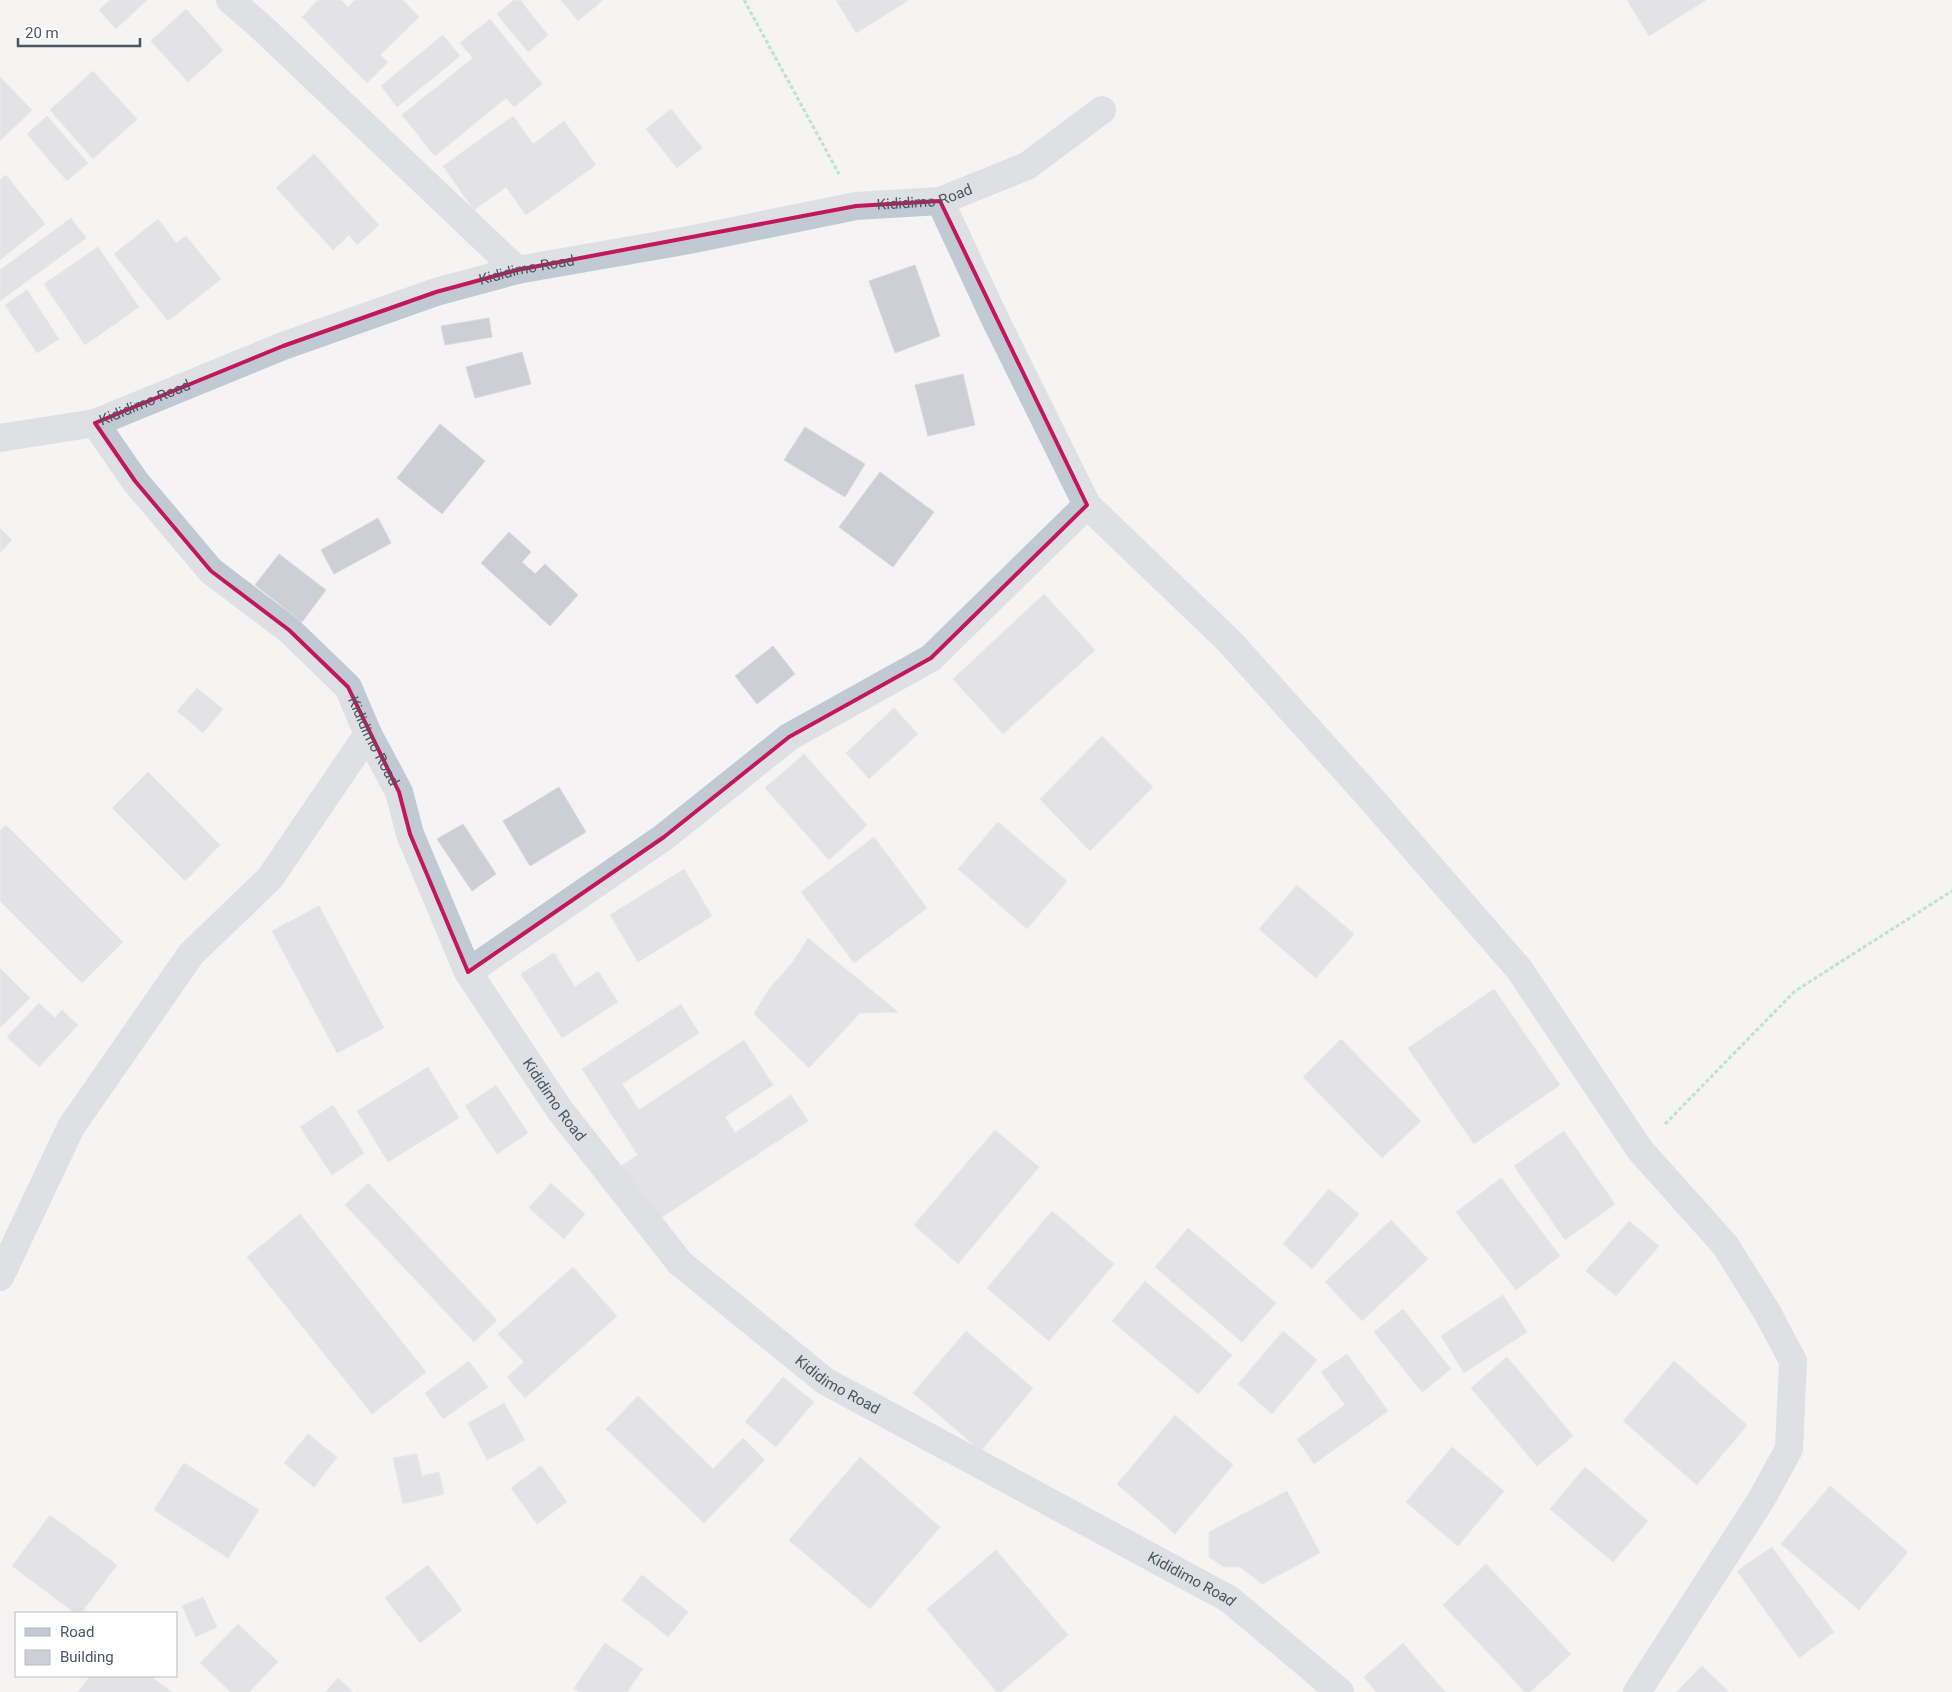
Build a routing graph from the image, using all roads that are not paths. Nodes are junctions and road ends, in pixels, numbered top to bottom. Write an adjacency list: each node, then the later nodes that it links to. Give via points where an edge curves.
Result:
1 (230, 0): 4 (street)
2 (1102, 110): 3 (street, Kididimo Road, via 1027,166)
3 (940, 201): 4 (street, Kididimo Road, via 856,206 690,240); 7 (street)
4 (518, 270): 5 (street, Kididimo Road, via 436,292 283,346)
5 (96, 422): 6 (street); 8 (street, Kididimo Road, via 135,481 211,571 289,630 348,687)
6 (0, 438)
7 (1086, 505): 9 (street, via 931,658 789,737 664,836); 12 (street, via 1229,641 1519,969 1640,1150 1725,1245 1768,1312 1793,1361 1789,1449 1761,1500)
8 (368, 734): 9 (street, Kididimo Road, via 399,792 410,834); 10 (street, via 270,878 191,954 72,1127)
9 (468, 972): 11 (street, Kididimo Road, via 558,1109 680,1263 825,1381 1229,1599)
10 (0, 1277)
11 (1340, 1692)
12 (1637, 1692)

